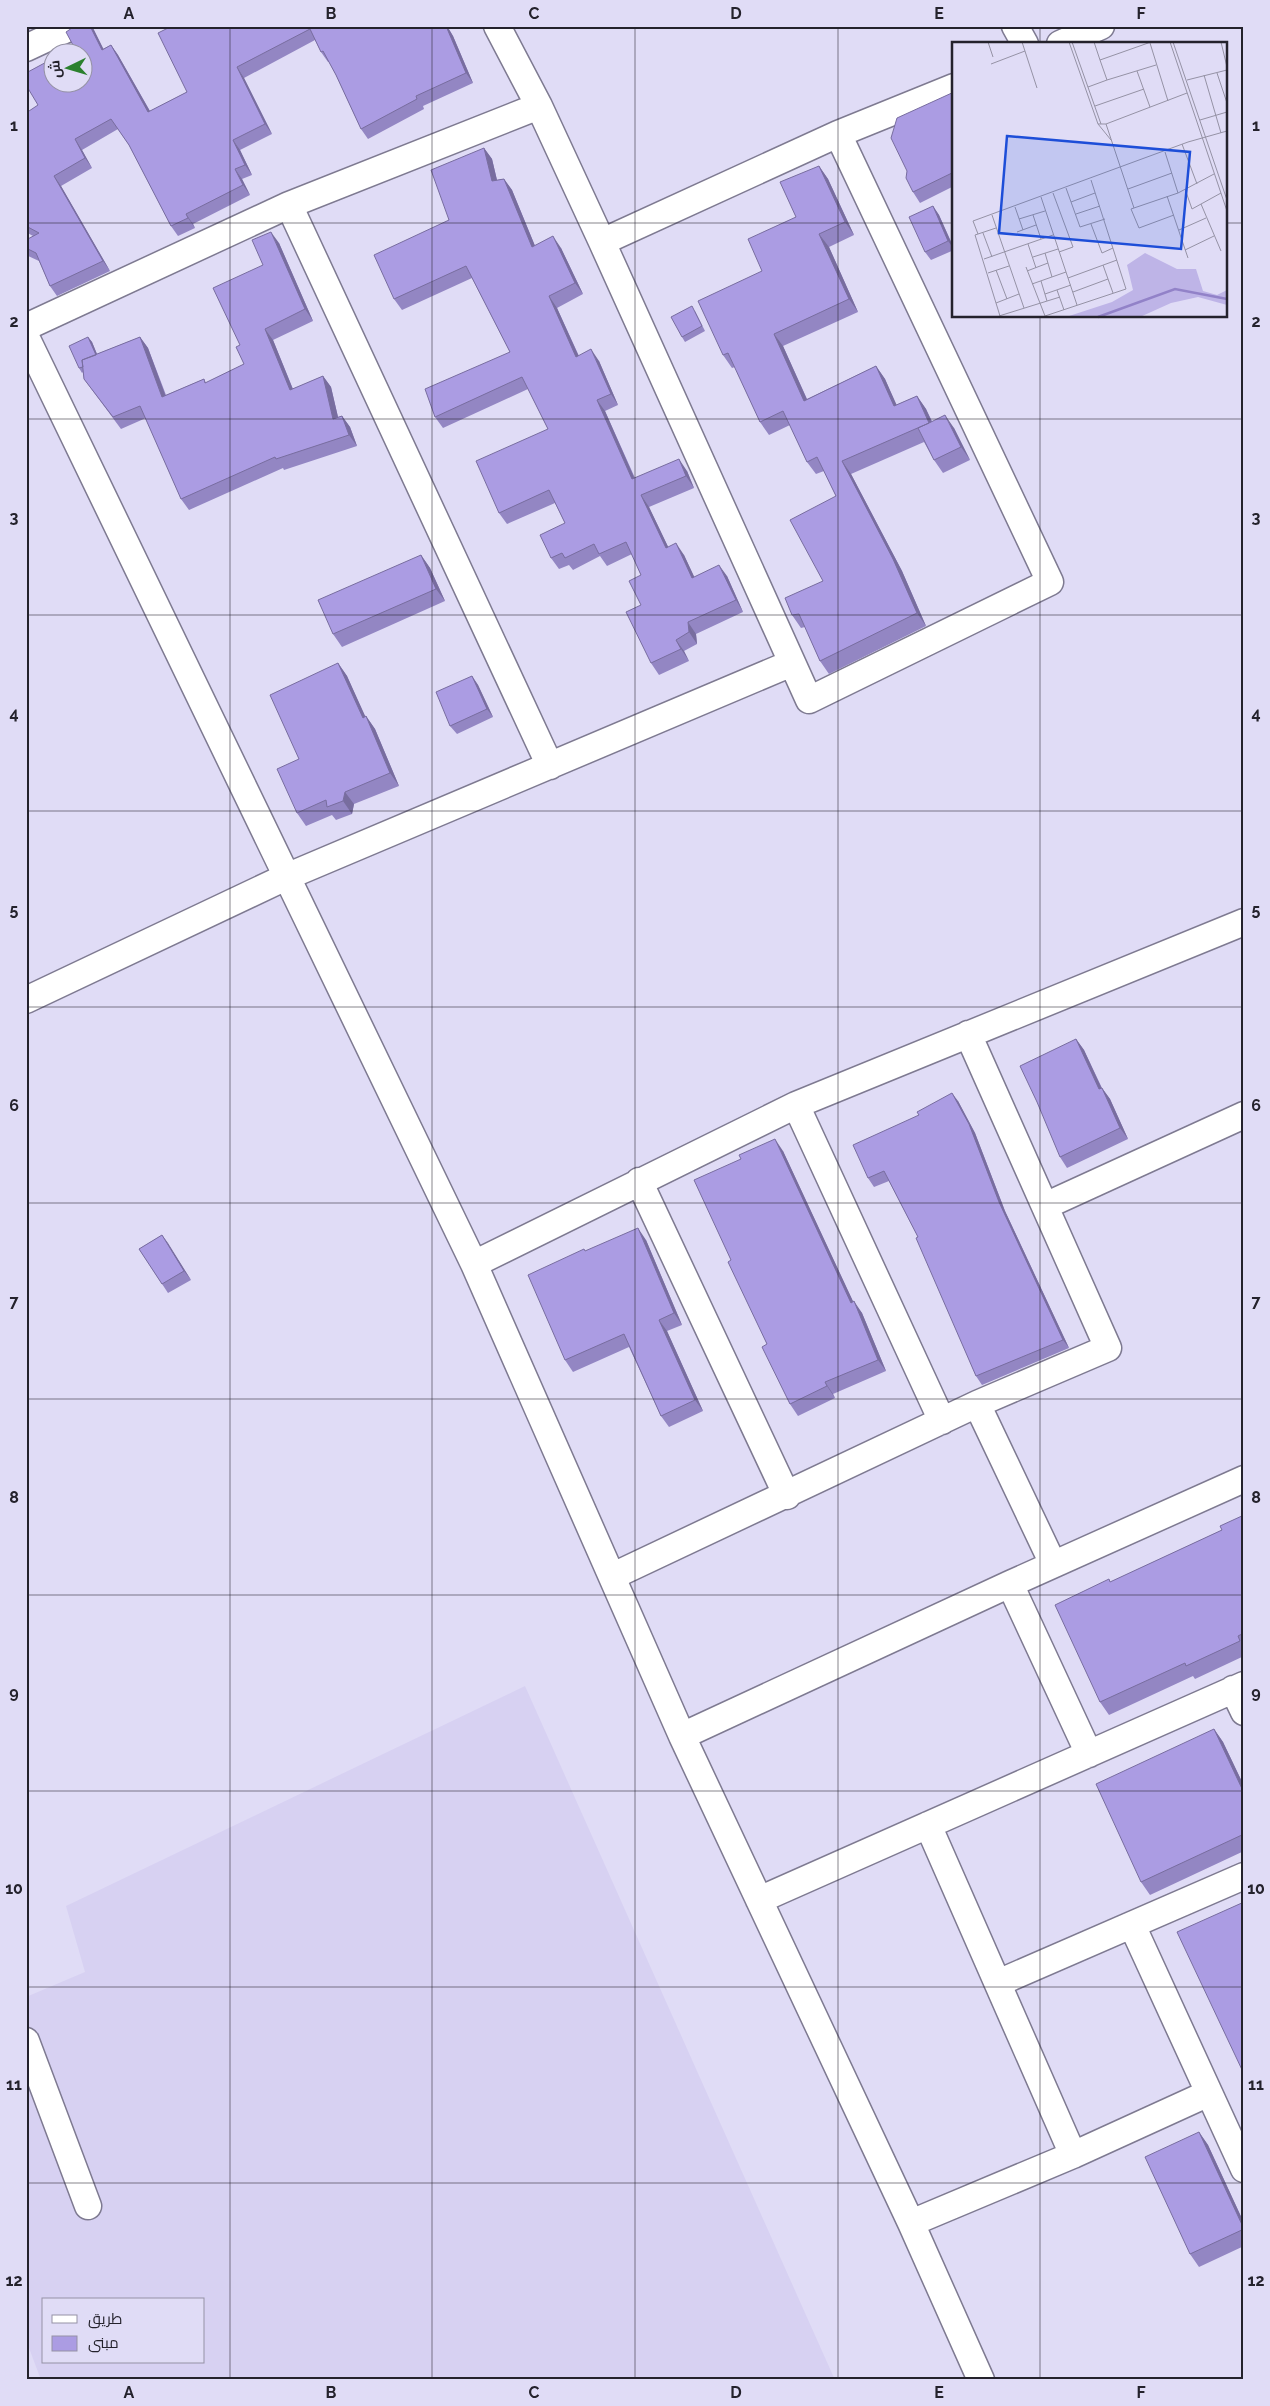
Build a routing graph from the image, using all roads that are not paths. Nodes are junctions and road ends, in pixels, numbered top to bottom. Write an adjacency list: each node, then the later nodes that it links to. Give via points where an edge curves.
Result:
1 (73, 26): 7 (street)
2 (497, 26): 9 (street)
3 (1015, 26): 5 (street)
4 (1101, 26): 6 (street)
5 (1024, 42)
6 (1065, 42)
7 (26, 48)
8 (952, 88): 10 (street)
9 (539, 106): 11 (street); 12 (street)
10 (838, 134): 12 (street); 15 (street, via 1050,582 809,700)
11 (289, 205): 13 (street); 16 (street)
12 (602, 242): 15 (street)
13 (26, 327)
14 (26, 338): 17 (street)
15 (792, 663): 16 (street)
16 (550, 766): 17 (street)
17 (286, 877): 19 (street); 25 (street)
18 (1244, 922): 20 (street)
19 (26, 1000)
20 (968, 1034): 21 (street); 24 (street)
21 (796, 1105): 23 (street); 27 (street)
22 (1244, 1115): 24 (street)
23 (639, 1181): 25 (street); 29 (street)
24 (1045, 1206): 26 (street, via 1108,1348)
25 (474, 1264): 31 (street)
26 (978, 1404): 27 (street); 30 (street)
27 (942, 1421): 29 (street)
28 (1244, 1480): 30 (street)
29 (787, 1496): 31 (street)
30 (1053, 1564): 32 (street)
31 (613, 1576): 34 (street)
32 (1010, 1584): 34 (street); 35 (street)
33 (1240, 1695): 35 (street)
34 (682, 1736): 38 (street)
35 (1089, 1754): 36 (street)
36 (928, 1825): 38 (street); 40 (street)
37 (1244, 1876): 39 (street)
38 (759, 1900): 46 (street)
39 (1132, 1925): 40 (street); 42 (street)
40 (998, 1983): 43 (street)
41 (26, 2041): 45 (street)
42 (1209, 2093): 43 (street); 44 (street)
43 (1073, 2155): 46 (street)
44 (1244, 2169)
45 (88, 2206)
46 (911, 2223): 47 (street)
47 (982, 2380)

